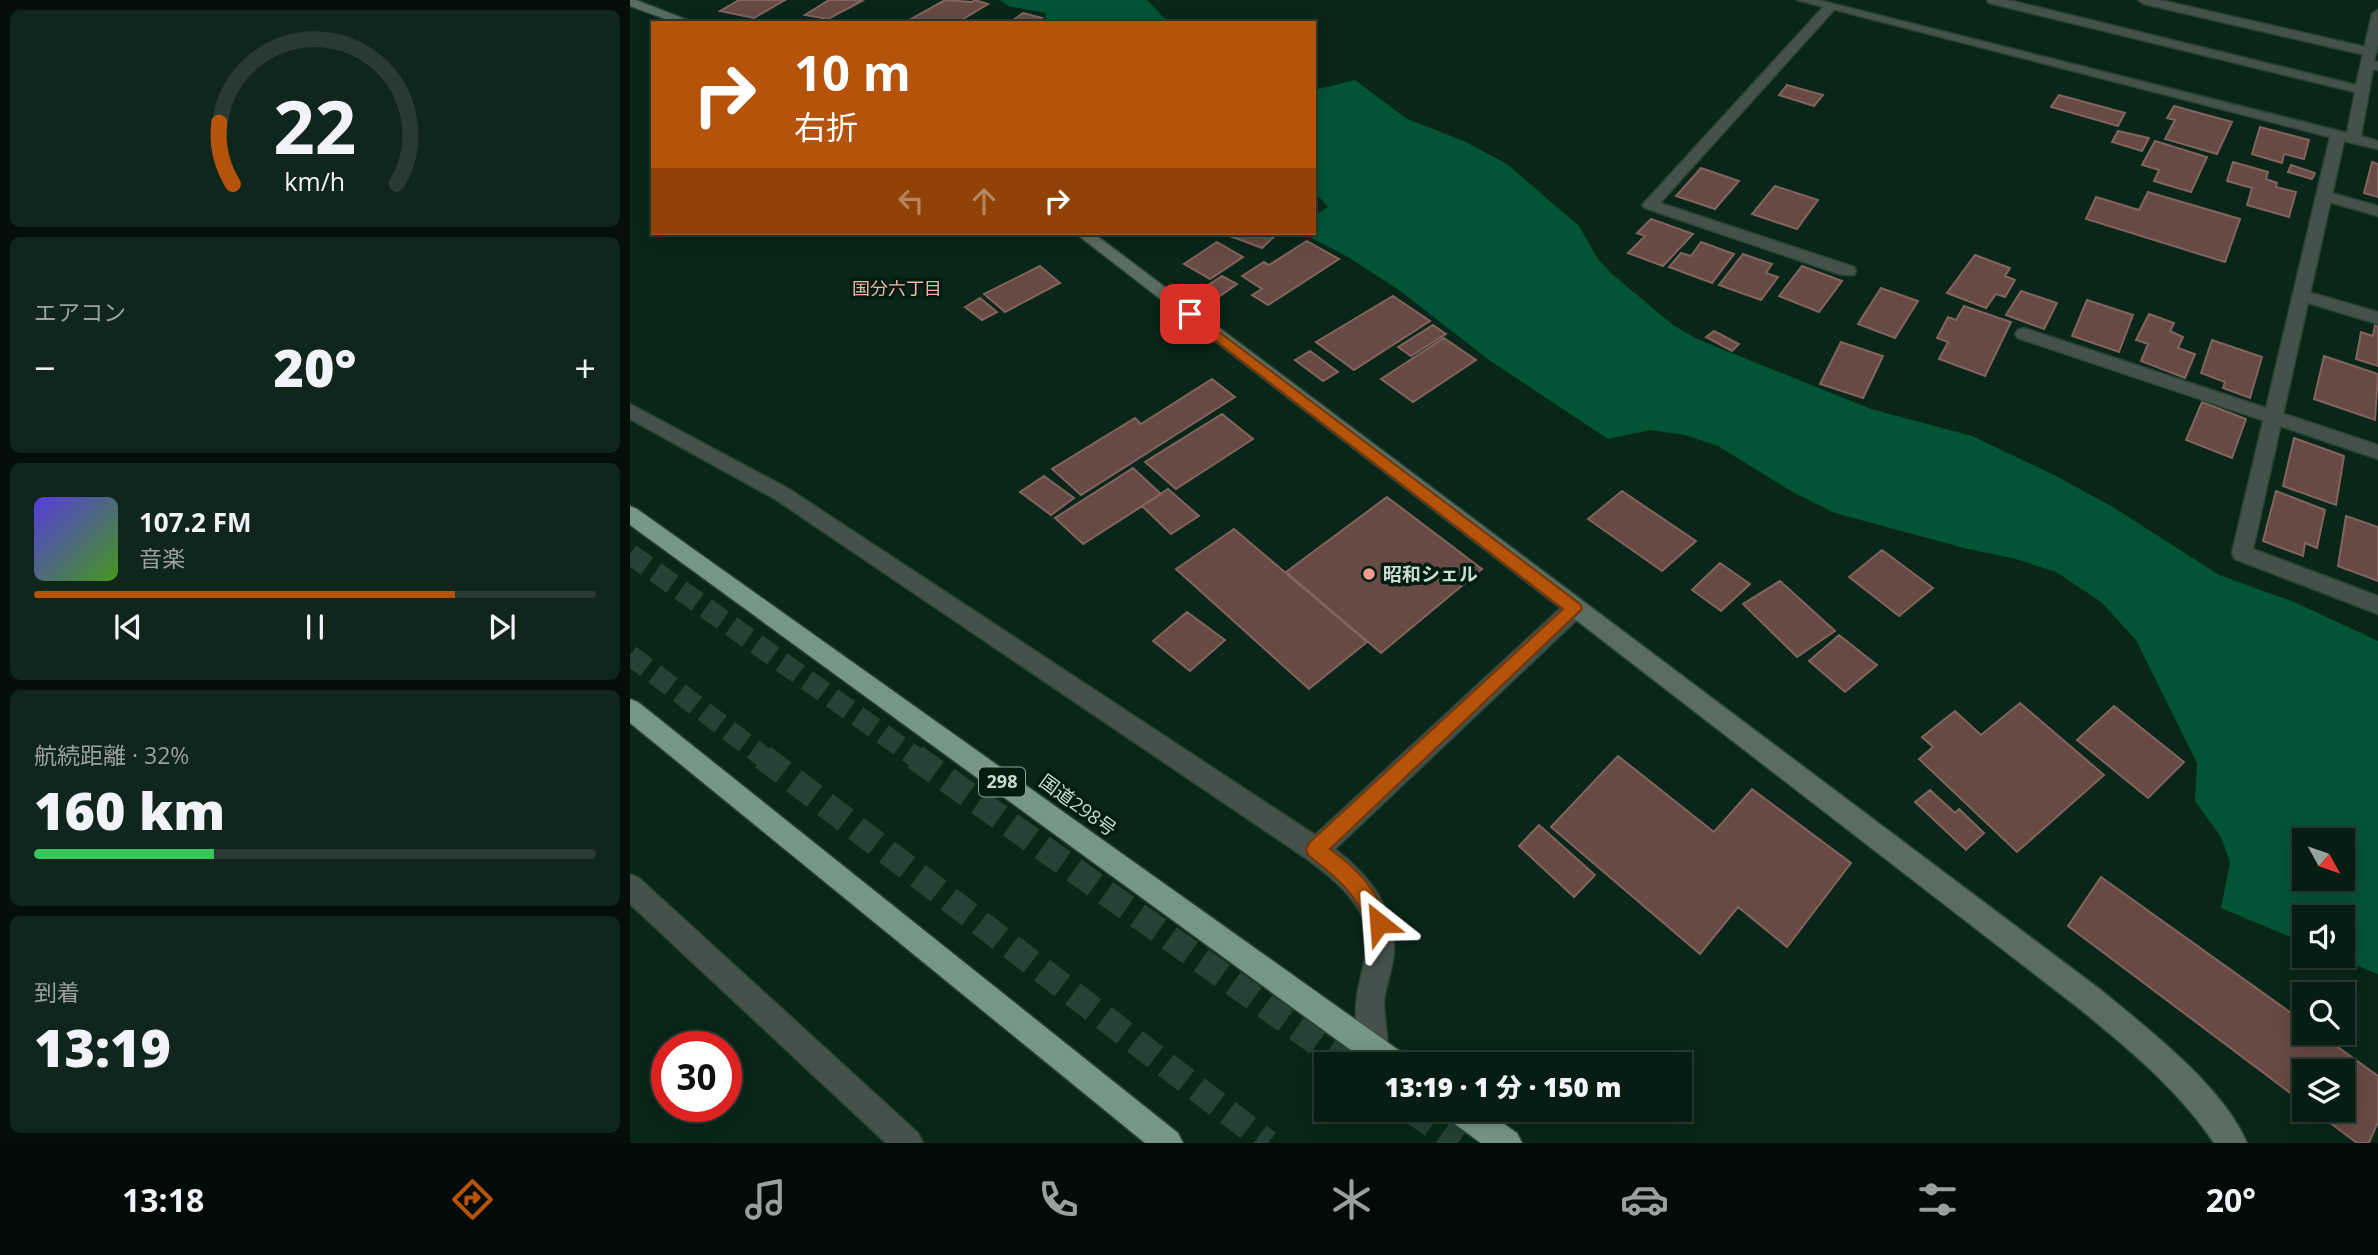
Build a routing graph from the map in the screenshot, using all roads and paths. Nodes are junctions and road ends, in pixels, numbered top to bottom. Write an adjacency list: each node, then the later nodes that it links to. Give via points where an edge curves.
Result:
1 (1803, 0): 5 (street)
2 (1993, 0): 9 (street)
3 (2144, 0): 8 (street)
4 (630, 2): 7 (street)
5 (1829, 7): 10 (street); 15 (street, via 1650,205)
6 (2378, 13): 8 (street)
7 (683, 21)
8 (2372, 61): 9 (street)
9 (2362, 90): 10 (street)
10 (2346, 137): 11 (street); 12 (street)
11 (2378, 145)
12 (2325, 196): 13 (street); 16 (street)
13 (2378, 211)
14 (1086, 235): 24 (street)
15 (1848, 271)
16 (2301, 295): 17 (street); 20 (street)
17 (2378, 318)
18 (2024, 334): 20 (street)
19 (630, 411): 26 (street, via 782,494)
20 (2273, 416): 21 (street); 23 (street, via 2242,553)
21 (2378, 452)
22 (630, 514): 28 (highway, 国道298号 / 298)
23 (2378, 605)
24 (1574, 609): 26 (street); 34 (street, via 2159,1055 2211,1111)
25 (630, 709): 32 (highway)
26 (1316, 850): 29 (street, via 1350,876 1371,902 1379,923 1380,956 1370,1003)
27 (630, 887): 31 (street)
28 (1377, 1052)
29 (1383, 1052)
30 (1476, 1122): 33 (highway)
31 (908, 1143)
32 (1168, 1143)
33 (1507, 1143)
34 (2232, 1143)

